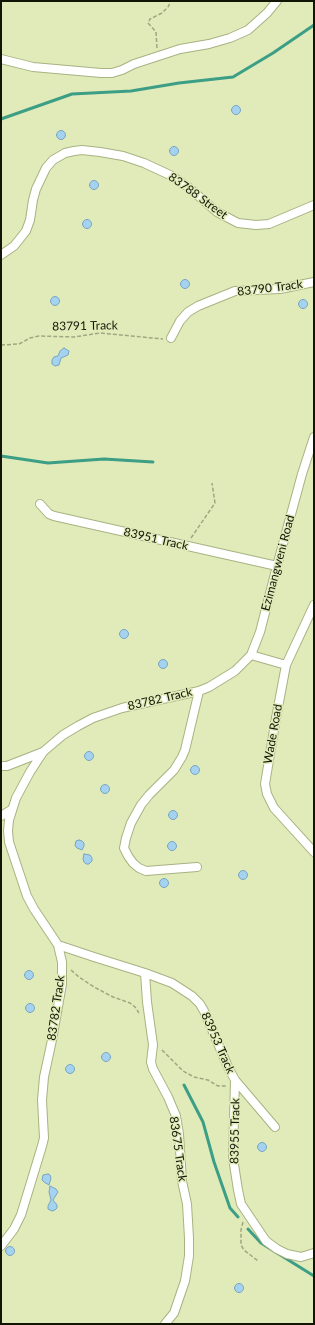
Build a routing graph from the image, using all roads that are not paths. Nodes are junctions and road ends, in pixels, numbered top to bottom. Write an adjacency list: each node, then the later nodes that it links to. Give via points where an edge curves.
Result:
1 (277, 1): 2 (street, via 248,30 209,44 180,49 122,70 101,73 33,67)
2 (1, 59)
3 (314, 205): 4 (street, 83788 Street, via 269,224 238,223 217,212 172,176 144,163 100,152 74,151 53,160 46,168 36,189 26,231 14,246)
4 (1, 255)
5 (314, 282): 6 (street, 83790 Track, via 280,289 235,291 188,312)
6 (170, 338)
7 (314, 437): 9 (street, Ezimangweni Road)
8 (40, 504): 9 (street, 83951 Track, via 54,516)
9 (277, 566): 11 (street, Ezimangweni Road, via 260,632)
10 (314, 605): 12 (street, Wade Road)
11 (251, 654): 12 (street); 13 (street, 83782 Track, via 235,671)
12 (286, 665): 18 (street, Wade Road, via 265,784 274,808)
13 (199, 691): 14 (street, 83782 Track, via 103,714 63,735); 19 (street, via 182,757 174,770 141,805 131,823 124,848 133,863 146,870)
14 (43, 752): 15 (street); 16 (street, 83782 Track)
15 (1, 766)
16 (11, 810): 17 (street); 20 (street, 83782 Track, via 9,842 27,896)
17 (1, 816)
18 (314, 852)
19 (197, 867)
20 (58, 945): 21 (street, 83953 Track); 24 (street, 83782 Track, via 62,962 62,984 44,1077 44,1138 21,1215)
21 (146, 973): 22 (street, 83953 Track, via 172,983 200,1004); 26 (street, 83675 Track, via 153,1045 151,1062 176,1116 189,1238 185,1281 174,1313)
22 (235, 1080): 23 (street, 83953 Track); 25 (street, 83955 Track, via 233,1158 241,1204 266,1241 277,1249 301,1256)
23 (275, 1127)
24 (1, 1246)
25 (314, 1253)
26 (165, 1324)

